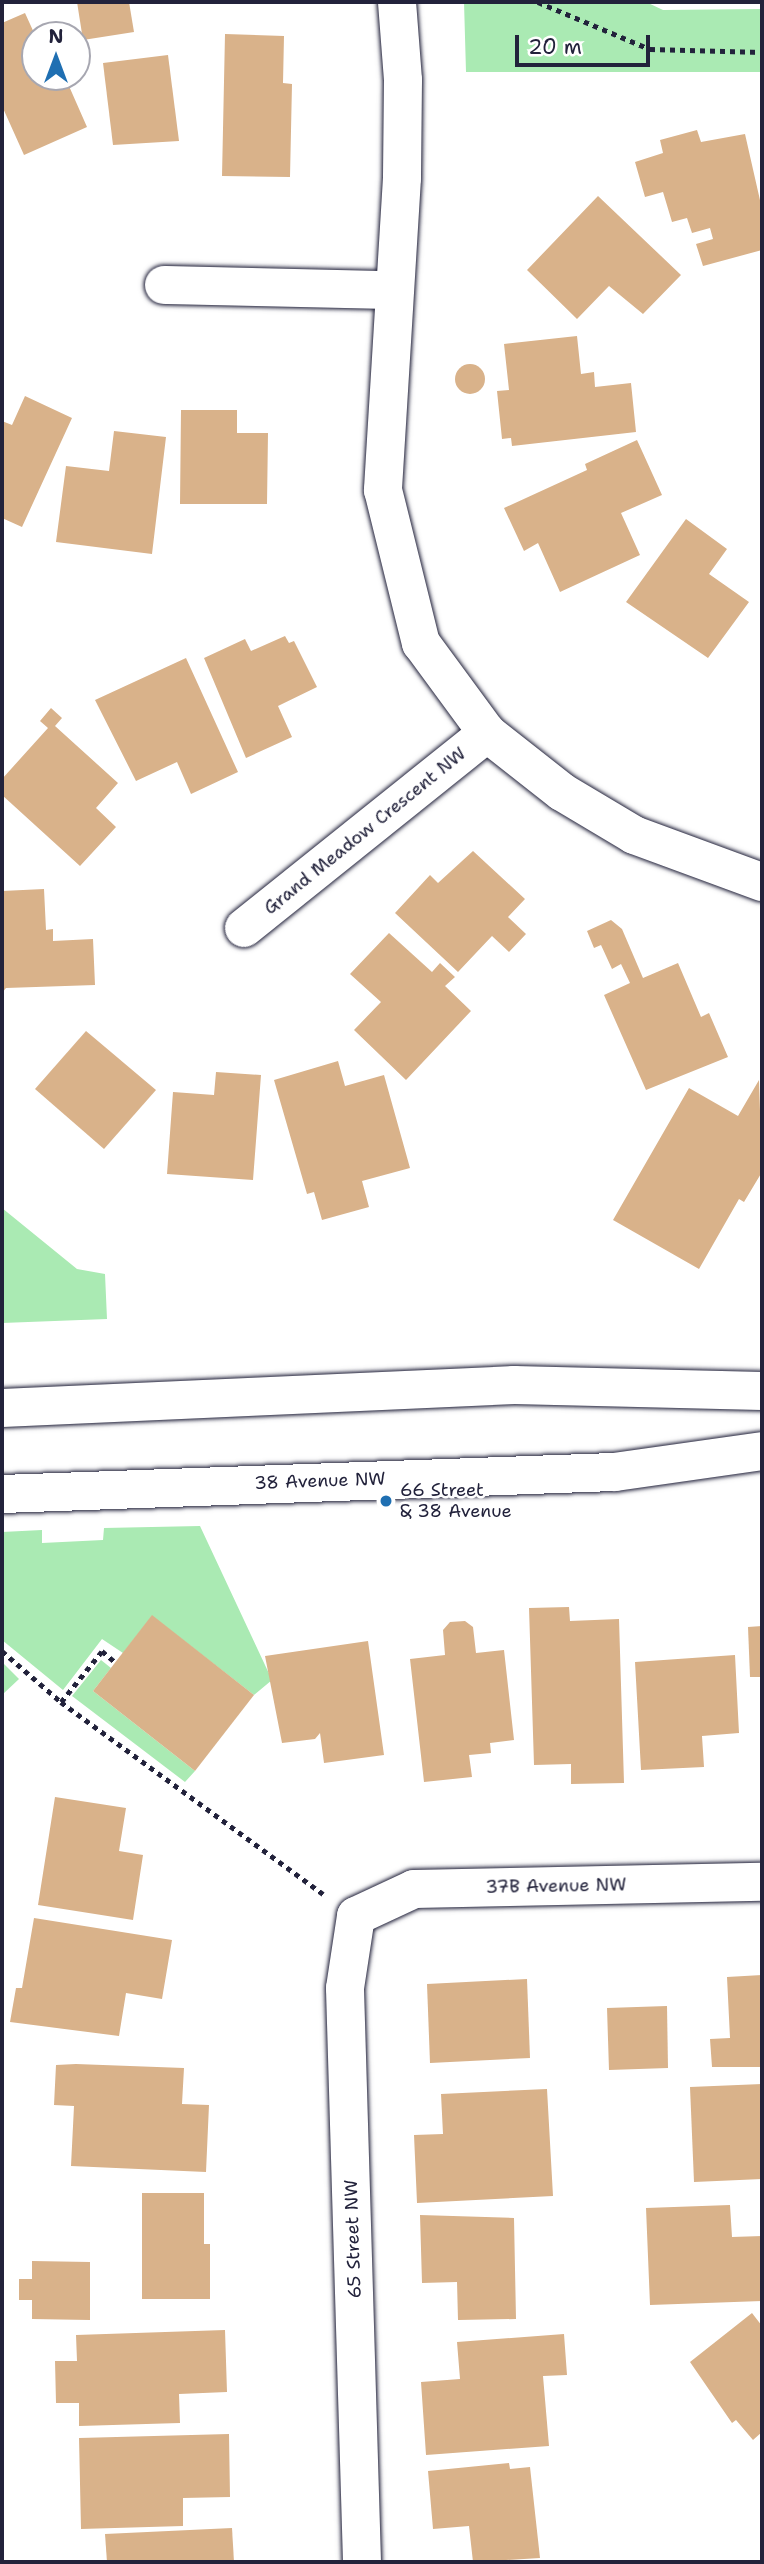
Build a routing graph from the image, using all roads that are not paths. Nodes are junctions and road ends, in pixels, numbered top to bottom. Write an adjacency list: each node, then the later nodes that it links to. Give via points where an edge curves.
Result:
1 (397, 2): 3 (street, via 403,80 402,178)
2 (164, 285): 3 (street)
3 (393, 290): 4 (street, via 383,490 421,643)
4 (487, 733): 5 (street, via 562,792 634,835); 6 (street, Grand Meadow Crescent NW)
5 (762, 882)
6 (244, 928)
7 (762, 1391): 8 (street, via 514,1385)
8 (2, 1408)
9 (762, 1451): 10 (street, 38 Avenue NW, via 615,1472)
10 (2, 1494)
11 (762, 1882): 12 (street, 37B Avenue NW, via 414,1889)
12 (356, 1916): 13 (street, 65 Street NW, via 345,1988)
13 (362, 2562)

